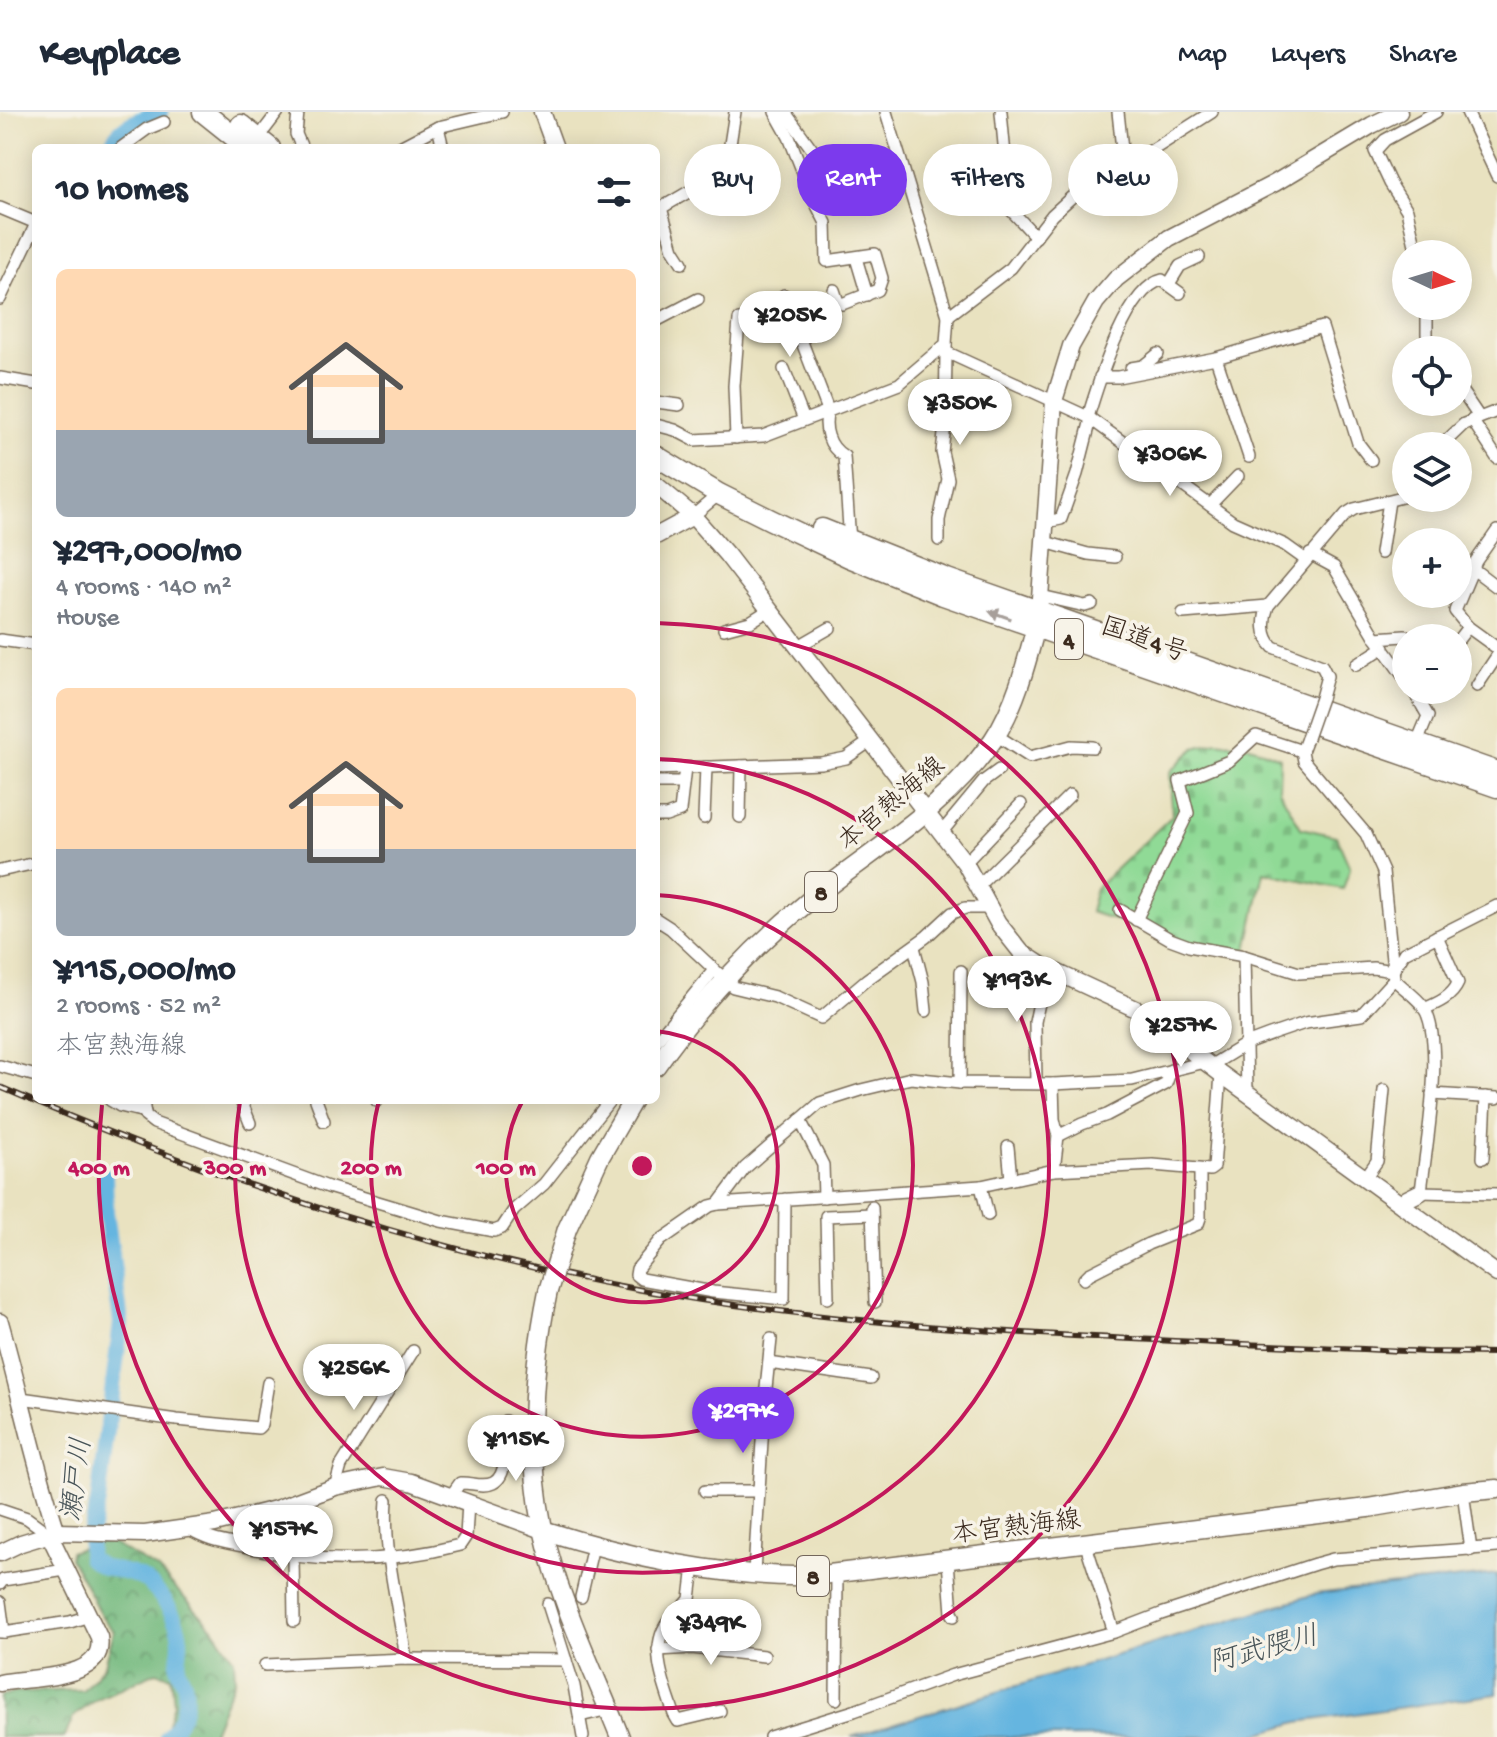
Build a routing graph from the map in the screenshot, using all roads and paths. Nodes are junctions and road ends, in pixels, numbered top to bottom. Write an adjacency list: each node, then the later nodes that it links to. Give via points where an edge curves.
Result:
1 (278, 112): 18 (street)
2 (298, 112): 21 (street)
3 (502, 112): 17 (street)
4 (542, 112): 24 (street)
5 (735, 112): 31 (street, via 726,170)
6 (775, 112): 38 (street, via 826,223 827,261)
7 (785, 112): 25 (street)
8 (886, 112): 47 (street)
9 (1001, 112): 35 (street, via 1010,209)
10 (1118, 112): 26 (street)
11 (1399, 112): 58 (street, via 1142,257 1116,279 1089,314 1071,346)
12 (1436, 112): 36 (street, via 1375,151 1407,210)
13 (1467, 112): 28 (street)
14 (212, 113): 18 (highway); 20 (highway)
15 (1209, 113): 27 (street)
16 (164, 122): 19 (street)
17 (438, 127): 22 (street); 23 (street)
18 (267, 138)
19 (126, 144)
20 (244, 144)
21 (300, 144)
22 (406, 144)
23 (442, 144)
24 (554, 144)
25 (808, 144)
26 (1121, 144)
27 (1161, 144)
28 (1497, 176)
29 (1068, 200): 35 (street)
30 (0, 208): 33 (street)
31 (660, 209)
32 (660, 213): 39 (street)
33 (32, 222)
34 (32, 232): 45 (street)
35 (1036, 237): 47 (street, via 1011,268)
36 (1414, 240)
37 (1199, 257): 40 (street, via 1180,266)
38 (856, 258): 44 (street); 44 (street, via 875,254 881,285)
39 (682, 263)
40 (1169, 284): 42 (street); 54 (street, via 1158,280 1143,293 1120,329)
41 (834, 290): 44 (street, via 842,304)
42 (1180, 293)
43 (784, 295): 61 (street)
44 (867, 295)
45 (0, 299)
46 (698, 299): 48 (street)
47 (948, 316): 50 (street)
48 (660, 319)
49 (739, 320): 69 (street)
50 (946, 348): 58 (street); 61 (street, via 899,384); 85 (street, via 942,452 948,479)
51 (1158, 354): 55 (street)
52 (1216, 358): 55 (street); 72 (street); 74 (street, via 1322,327 1358,443)
53 (784, 369): 66 (street)
54 (1100, 377): 55 (street); 64 (street)
55 (1118, 377)
56 (0, 378): 57 (street)
57 (32, 383)
58 (1054, 401): 64 (street); 82 (street)
59 (660, 403): 60 (street)
60 (679, 405)
61 (828, 410): 66 (street); 86 (street, via 830,442 844,456)
62 (1497, 411): 65 (street)
63 (1472, 412): 65 (street)
64 (1090, 418): 80 (street); 82 (street, via 1061,519)
65 (1475, 418): 68 (street); 71 (street)
66 (804, 420): 69 (street, via 763,436)
67 (660, 426): 69 (street, via 694,440)
68 (1453, 432)
69 (736, 438)
70 (660, 443): 86 (highway, 国道4号 / 4, via 775,508)
71 (1496, 456)
72 (1249, 457)
73 (660, 458): 77 (highway, 国道4号 / 4)
74 (1371, 460)
75 (1238, 476): 80 (street)
76 (660, 488): 81 (street)
77 (719, 494): 81 (street); 96 (highway, 国道4号 / 4, one-way to 77, via 943,595)
78 (1392, 500): 79 (street)
79 (1389, 501): 88 (street); 90 (street, via 1346,514)
80 (1210, 505): 90 (street, via 1233,522)
81 (693, 516): 84 (street); 95 (street)
82 (1046, 522): 87 (street)
83 (1497, 531): 91 (street)
84 (660, 534)
85 (939, 540)
86 (850, 542): 96 (highway, 国道4号 / 4)
87 (1045, 542): 89 (street); 96 (street)
88 (1381, 553)
89 (1115, 557)
90 (1308, 557): 94 (street); 104 (street, via 1334,567)
91 (1473, 569): 92 (street); 98 (street, via 1455,611)
92 (1497, 587)
93 (1092, 604): 96 (street)
94 (1268, 606): 97 (street); 116 (street, bridge, via 1268,642 1322,666 1327,676)
95 (769, 610): 100 (street); 106 (street)
96 (1038, 612): 113 (main road, 本宮熱海線 / 8, via 1013,700); 117 (highway, 国道4号 / 4)
97 (1183, 613)
98 (1466, 624)
99 (830, 628): 106 (street)
100 (724, 629)
101 (1472, 630): 107 (street)
102 (1392, 639): 104 (street)
103 (0, 640): 105 (street)
104 (1380, 642): 109 (street); 110 (street)
105 (32, 645)
106 (797, 647): 114 (street)
107 (1497, 648)
108 (1497, 656): 111 (street)
109 (1392, 660)
110 (1356, 665)
111 (1477, 686)
112 (1424, 705): 117 (street, via 1428,716)
113 (996, 735): 115 (street, via 1030,757 1071,746); 129 (main road, 本宮熱海線 / 8)
114 (869, 742): 118 (street, via 833,761); 129 (street)
115 (1093, 747)
116 (1302, 751): 141 (street, via 1256,736 1229,761 1180,781 1188,813); 149 (street, via 1307,765 1366,834 1383,872)
117 (1414, 751): 123 (highway, 国道4号 / 4); 126 (highway, 国道4号 / 4)
118 (741, 766): 119 (street); 131 (street)
119 (706, 767): 120 (street); 132 (street)
120 (685, 768): 121 (street); 125 (street)
121 (660, 769)
122 (999, 770): 133 (street)
123 (1497, 772)
124 (660, 783): 125 (street)
125 (683, 783): 130 (street, via 680,811)
126 (1497, 787)
127 (1070, 795): 137 (street)
128 (1021, 804): 134 (street)
129 (926, 813): 133 (street); 148 (main road, 本宮熱海線 / 8)
130 (660, 816)
131 (740, 817)
132 (704, 818)
133 (941, 833): 134 (street)
134 (965, 863): 137 (street)
135 (32, 864): 136 (street)
136 (0, 871)
137 (979, 885): 139 (street)
138 (1497, 906): 143 (street)
139 (990, 908): 144 (street, via 957,910); 146 (street, via 1015,946)
140 (1120, 910): 141 (street)
141 (1136, 920): 145 (street, via 1189,946)
142 (660, 922): 148 (street)
143 (1437, 936): 149 (street, via 1404,953); 150 (street, via 1458,983)
144 (914, 947): 148 (street, via 821,1018 775,997 733,987); 151 (street)
145 (1244, 956): 149 (street, via 1299,973 1373,968); 153 (street)
146 (1041, 965): 156 (street, via 1136,1009); 160 (street)
147 (961, 971): 159 (street)
148 (719, 975): 152 (street); 154 (main road, 本宮熱海線 / 8)
149 (1394, 975): 150 (street); 153 (street, via 1361,1015 1305,1023)
150 (1424, 1009): 164 (street, via 1432,1042)
151 (926, 1011)
152 (660, 1037)
153 (1246, 1044): 156 (street); 163 (street)
154 (660, 1060)
155 (0, 1066): 158 (street)
156 (1212, 1067): 157 (street); 163 (street); 179 (street, via 1214,1167)
157 (1171, 1070): 161 (street, via 1132,1080); 175 (street, via 1166,1084)
158 (32, 1075)
159 (960, 1083): 160 (street); 172 (street, via 900,1080 820,1103)
160 (1036, 1083): 161 (street)
161 (1053, 1084): 175 (street)
162 (1384, 1090): 180 (street, via 1377,1161)
163 (1247, 1092): 180 (street)
164 (1432, 1094): 165 (street); 183 (street)
165 (1492, 1098): 177 (street)
166 (117, 1104): 171 (street)
167 (243, 1104): 174 (street)
168 (318, 1104): 173 (street)
169 (607, 1104): 171 (street, via 544,1184 494,1231 328,1187 154,1123)
170 (631, 1104): 214 (main road, bridge, via 567,1229 538,1338 535,1467)
171 (144, 1106)
172 (800, 1120): 186 (street, via 823,1165); 188 (street, via 745,1168)
173 (324, 1121)
174 (250, 1123)
175 (1058, 1136): 178 (street)
176 (1008, 1147): 181 (street)
177 (1483, 1158)
178 (1054, 1170): 179 (street, via 1153,1165); 181 (street)
179 (1200, 1170): 193 (street, via 1198,1224)
180 (1365, 1178): 189 (street)
181 (1011, 1179): 182 (street)
182 (981, 1186): 185 (street); 191 (street)
183 (1421, 1192): 184 (street); 189 (street)
184 (1497, 1194)
185 (871, 1195): 186 (street); 190 (street)
186 (824, 1197): 187 (street)
187 (785, 1199): 188 (street); 188 (street, via 784,1299 638,1277 637,1269 661,1240)
188 (718, 1204)
189 (1402, 1205): 192 (street)
190 (872, 1214): 194 (street, via 826,1216); 195 (street)
191 (988, 1215)
192 (1497, 1274)
193 (1084, 1279)
194 (828, 1298)
195 (875, 1302)
196 (0, 1322): 202 (street)
197 (771, 1339): 199 (street)
198 (413, 1351): 204 (street, via 341,1466)
199 (769, 1363): 200 (street); 207 (street)
200 (871, 1378)
201 (268, 1383): 202 (street, via 258,1428)
202 (21, 1398): 215 (street)
203 (505, 1421): 209 (street, via 505,1459 498,1479 489,1485 460,1483)
204 (335, 1487): 209 (street, via 395,1478); 213 (street, via 276,1509)
205 (1497, 1489): 208 (main road, 本宮熱海線 / 8)
206 (705, 1491): 207 (street)
207 (758, 1491): 226 (street)
208 (1463, 1492): 216 (main road, 本宮熱海線 / 8); 219 (street)
209 (450, 1497): 211 (street)
210 (387, 1500): 222 (street)
211 (468, 1503): 214 (street); 222 (street, via 466,1536 460,1545)
212 (0, 1509): 215 (street)
213 (190, 1529): 215 (street); 221 (street, via 203,1537)
214 (543, 1530): 217 (main road, 本宮熱海線 / 8); 244 (main road, via 570,1615)
215 (58, 1533): 220 (street); 225 (street)
216 (1085, 1542): 223 (main road, 本宮熱海線 / 8); 236 (street)
217 (593, 1546): 224 (main road, 本宮熱海線 / 8); 229 (street)
218 (1497, 1547): 219 (street)
219 (1471, 1550): 236 (street, via 1333,1559)
220 (0, 1553)
221 (293, 1557): 222 (street); 234 (street)
222 (389, 1558): 239 (street)
223 (948, 1561): 227 (main road, 本宮熱海線 / 8); 233 (street)
224 (694, 1566): 226 (main road, 本宮熱海線 / 8); 237 (street, via 690,1599 666,1625)
225 (65, 1570): 228 (street); 232 (street)
226 (754, 1573): 227 (main road, 本宮熱海線 / 8)
227 (837, 1573): 243 (street)
228 (0, 1584)
229 (581, 1597)
230 (0, 1602): 235 (street)
231 (548, 1604): 240 (street)
232 (89, 1616): 235 (street); 242 (street, via 100,1644 90,1666)
233 (954, 1616)
234 (294, 1621)
235 (2, 1632)
236 (1114, 1632): 249 (street, via 991,1663)
237 (658, 1650): 238 (street, via 701,1648); 245 (street, via 678,1721)
238 (764, 1656)
239 (406, 1659): 240 (street); 241 (street)
240 (566, 1660): 246 (street)
241 (265, 1665)
242 (0, 1683)
243 (836, 1699)
244 (609, 1709): 246 (street); 248 (main road)
245 (720, 1711)
246 (580, 1716): 247 (street)
247 (583, 1737)
248 (620, 1737)
249 (770, 1737)

